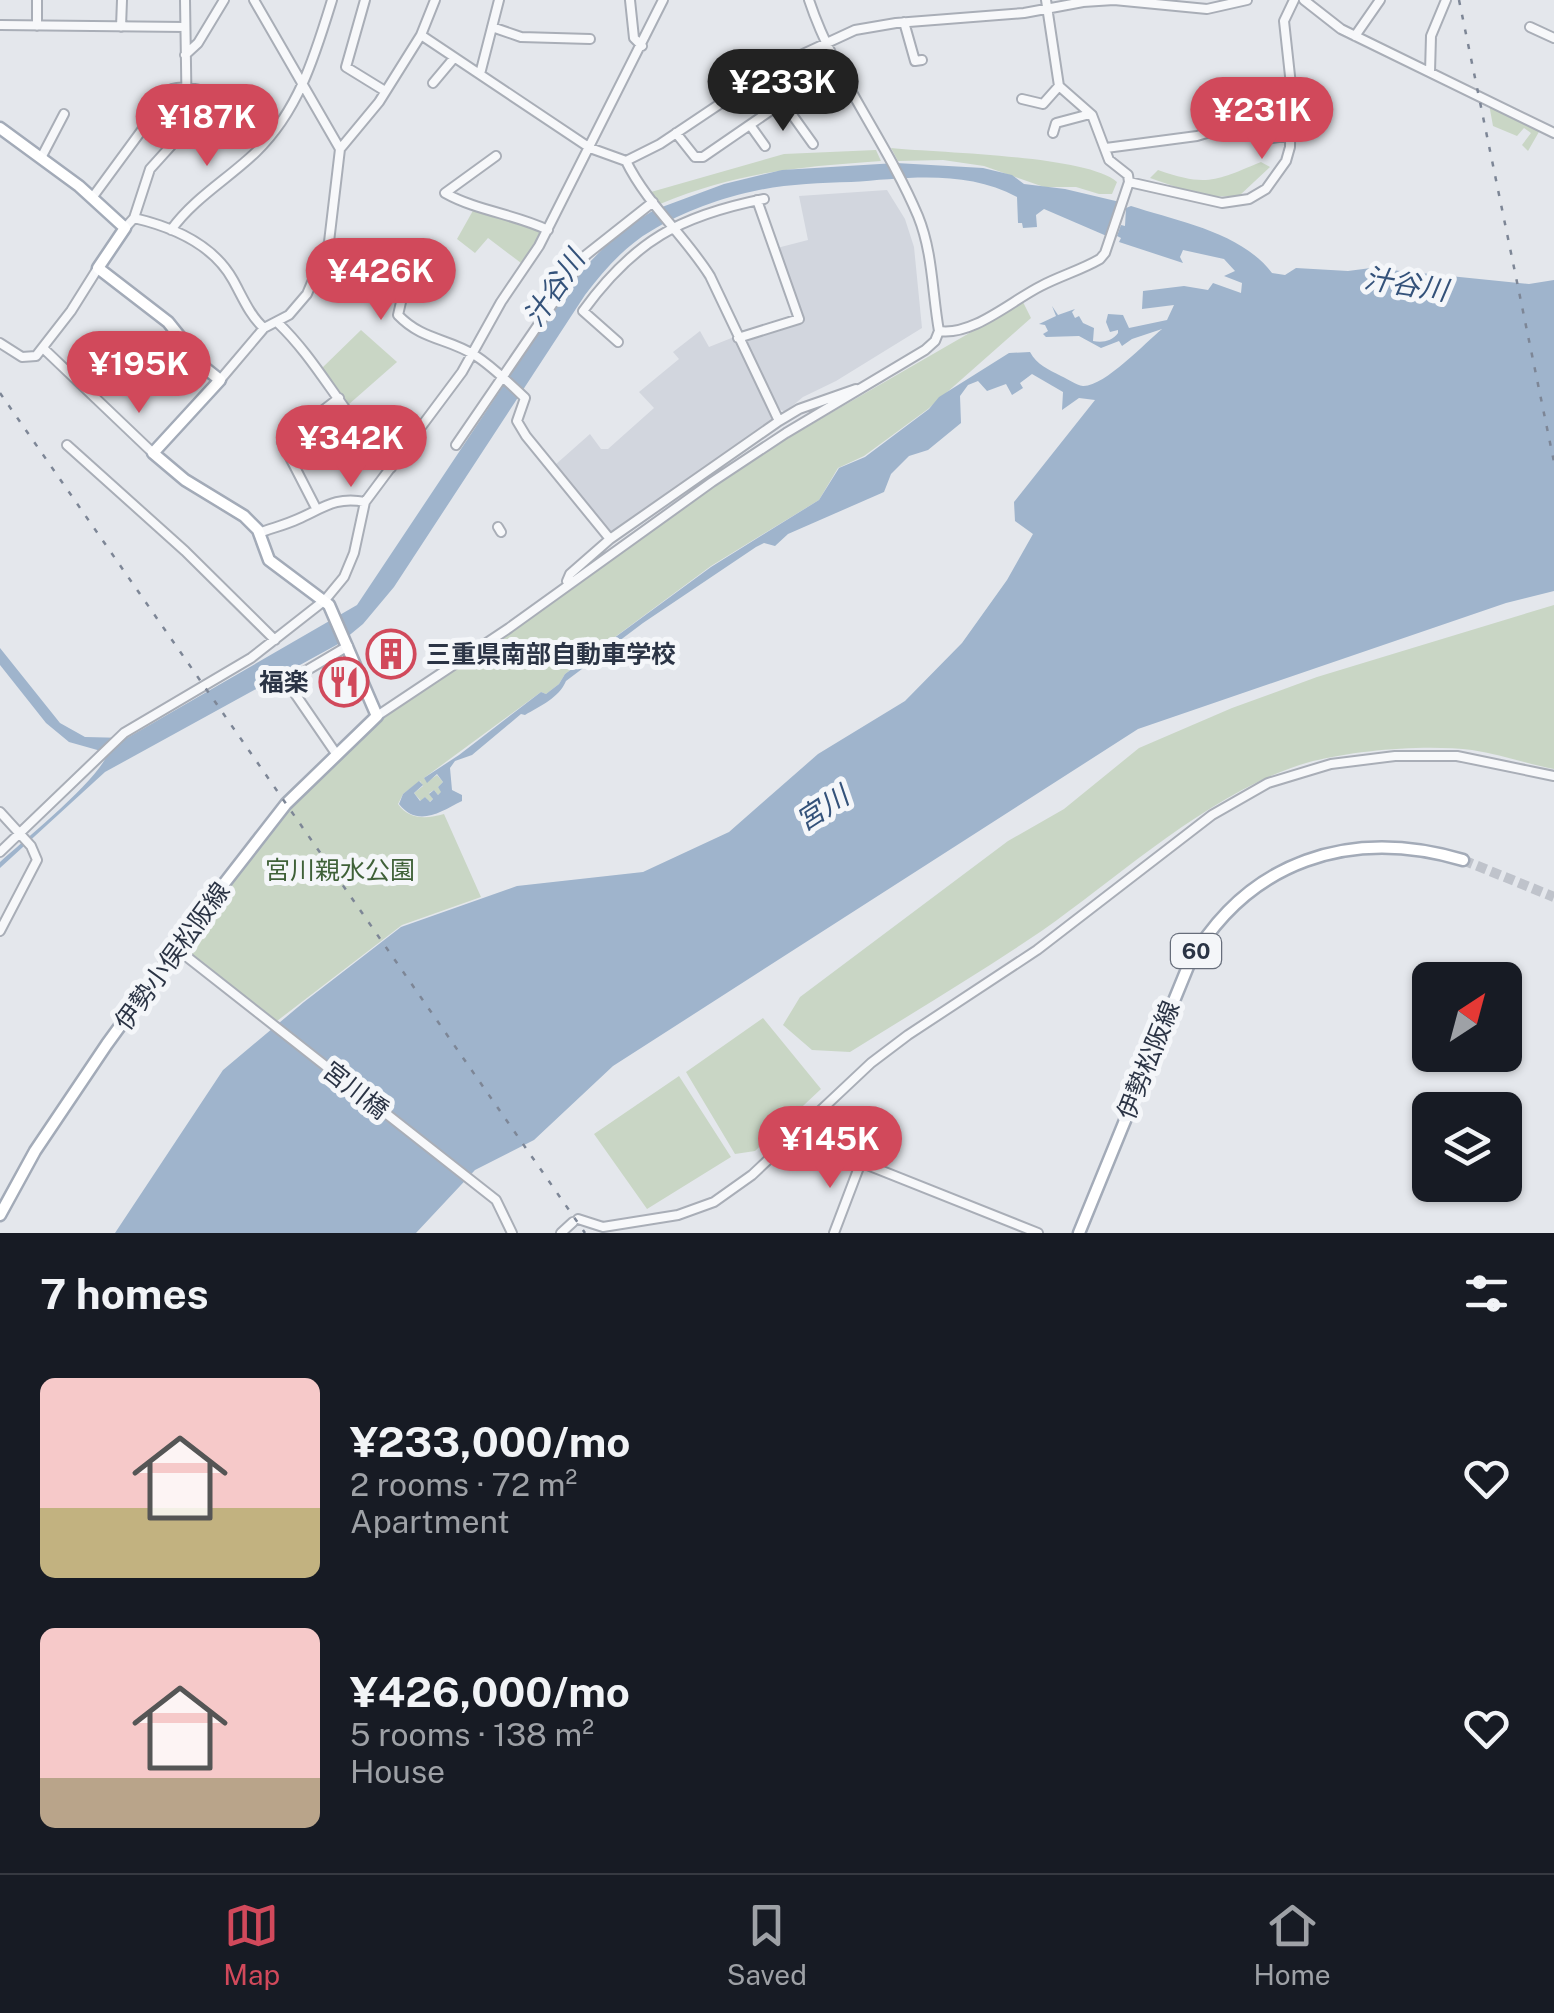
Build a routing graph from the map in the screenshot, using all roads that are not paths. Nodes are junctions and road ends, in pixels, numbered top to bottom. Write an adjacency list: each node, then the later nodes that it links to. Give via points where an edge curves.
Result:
1 (37, 0): 21 (street)
2 (122, 0): 23 (street)
3 (185, 0): 24 (street)
4 (224, 0): 32 (street)
5 (254, 0): 38 (street)
6 (332, 0): 38 (street)
7 (366, 0): 41 (street, via 346,68)
8 (435, 0): 26 (street)
9 (499, 0): 22 (street)
10 (630, 0): 31 (street, via 634,38)
11 (663, 0): 31 (street)
12 (809, 0): 30 (street)
13 (1246, 0): 18 (street, via 1207,9 1114,0)
14 (1294, 0): 45 (street, via 1284,21)
15 (1304, 0): 27 (street)
16 (1380, 0): 27 (street)
17 (1446, 0): 35 (street, via 1431,36)
18 (1047, 4): 19 (street, via 1024,13); 40 (street)
19 (904, 22): 30 (street); 34 (street, via 915,62)
20 (0, 25): 21 (street)
21 (37, 26): 23 (street)
22 (492, 26): 29 (street, via 521,37); 36 (street)
23 (122, 27): 24 (street)
24 (184, 27): 32 (street)
25 (1530, 27): 28 (street)
26 (421, 35): 33 (street); 41 (street)
27 (1355, 36): 35 (street)
28 (1554, 38)
29 (590, 39)
30 (826, 42): 51 (street, via 774,67); 76 (street, via 920,220)
31 (642, 46): 59 (street)
32 (186, 55): 39 (street)
33 (454, 58): 36 (street); 37 (street)
34 (922, 60)
35 (1430, 72): 53 (street)
36 (480, 74): 59 (street)
37 (432, 83)
38 (304, 85): 50 (street); 58 (street)
39 (187, 86): 50 (street); 65 (street, via 168,94); 67 (street, via 187,128 150,169)
40 (1059, 86): 43 (street, via 1043,104); 47 (street)
41 (384, 91): 58 (street)
42 (796, 93): 44 (street)
43 (1022, 100)
44 (783, 102): 48 (street); 56 (street)
45 (1289, 108): 54 (street); 60 (street, via 1197,136)
46 (64, 114): 62 (street)
47 (1090, 114): 52 (street, via 1056,123); 60 (street)
48 (750, 125): 51 (street, via 699,158); 57 (street)
49 (0, 128): 62 (main road)
50 (274, 132): 70 (street, via 188,206)
51 (676, 133): 63 (street)
52 (1054, 133)
53 (1554, 133)
54 (1290, 135): 55 (street); 64 (street, via 1286,160 1266,189 1249,199 1203,201)
55 (1261, 140)
56 (812, 144)
57 (765, 146)
58 (340, 148): 72 (street)
59 (590, 148): 63 (street); 71 (street)
60 (1106, 148): 64 (street)
61 (496, 156): 71 (street, via 446,192)
62 (40, 158): 65 (main road)
63 (626, 161): 66 (street)
64 (1129, 182): 76 (street, via 1105,253 1094,263 984,318)
65 (92, 198): 69 (main road)
66 (655, 203): 68 (street); 82 (street, via 586,256)
67 (134, 218): 69 (street); 70 (street)
68 (671, 227): 77 (street, via 703,266); 77 (street, via 760,199 798,319); 78 (street, via 634,252 583,311)
69 (126, 228): 73 (main road)
70 (170, 230): 75 (street, via 218,258)
71 (548, 230): 81 (street)
72 (329, 242): 74 (street, via 304,299); 81 (street, via 404,289 398,314 410,327)
73 (98, 268): 80 (street); 83 (main road, via 168,322)
74 (278, 323): 75 (street); 85 (street)
75 (264, 328): 83 (street)
76 (939, 331): 84 (street, via 925,350)
77 (738, 338): 86 (street)
78 (618, 342)
79 (0, 343): 80 (street, via 22,357)
80 (44, 350): 91 (street)
81 (473, 354): 82 (street); 92 (street)
82 (503, 378): 90 (street); 96 (street, via 525,398 518,421 526,436)
83 (220, 380): 91 (main road)
84 (862, 388): 86 (street); 97 (street)
85 (339, 398): 87 (street); 92 (street)
86 (779, 420): 96 (street)
87 (306, 421): 88 (street); 94 (street, via 282,442)
88 (321, 439)
89 (67, 445): 99 (street)
90 (456, 445)
91 (152, 453): 95 (main road)
92 (391, 468): 93 (street)
93 (365, 502): 94 (street, via 346,498); 98 (street, via 350,568)
94 (316, 508): 95 (street)
95 (260, 533): 98 (main road, via 270,560)
96 (610, 538): 97 (street)
97 (565, 585): 101 (street)
98 (325, 600): 99 (street); 100 (main road)
99 (275, 640): 105 (street, via 124,733)
100 (348, 645): 101 (main road); 102 (street, via 286,682)
101 (377, 716): 102 (main road, 伊勢小俣松阪線)
102 (337, 754): 109 (main road, 伊勢小俣松阪線, via 280,810)
103 (1554, 776): 114 (street, via 1457,756 1395,756 1331,764 1268,783 1212,815 1037,950 908,1035 752,1176 714,1202 603,1227 576,1220)
104 (0, 812): 105 (street)
105 (21, 834): 106 (street); 108 (street, via 36,865)
106 (0, 852)
107 (1464, 860): 117 (main road, 伊勢松阪線 / 60, via 1402,847 1344,849 1295,864 1233,904 1189,964)
108 (0, 931)
109 (177, 949): 112 (main road, 伊勢小俣松阪線, via 35,1150); 113 (street, 宮川橋, via 496,1200)
110 (812, 1142): 111 (street)
111 (860, 1162): 115 (street); 116 (street)
112 (0, 1215)
113 (512, 1233)
114 (561, 1233)
115 (834, 1233)
116 (1038, 1233)
117 (1079, 1233)

